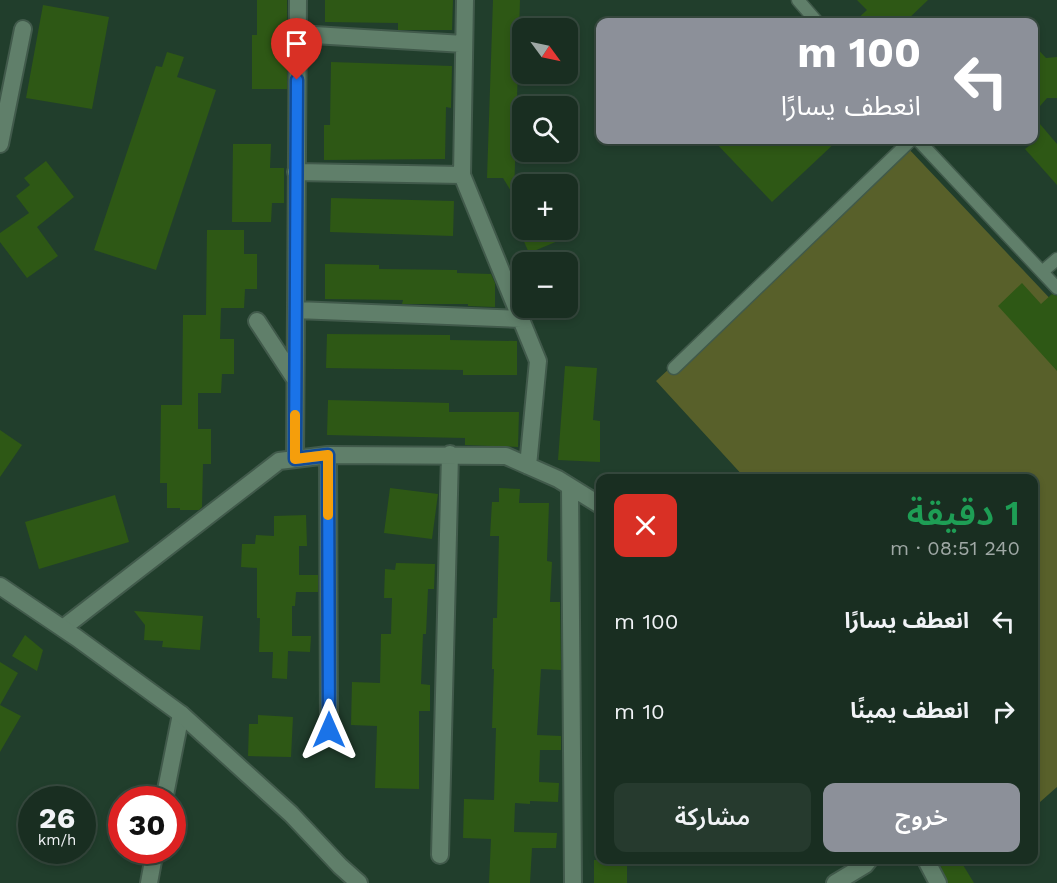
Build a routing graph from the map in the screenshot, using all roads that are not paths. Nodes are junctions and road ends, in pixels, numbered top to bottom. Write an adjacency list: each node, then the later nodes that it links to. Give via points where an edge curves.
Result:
1 (298, 0): 6 (street)
2 (465, 0): 7 (street)
3 (798, 0): 4 (lane)
4 (814, 18)
5 (23, 28): 8 (street)
6 (297, 34): 7 (street); 11 (street)
7 (464, 44): 12 (street)
8 (0, 144)
9 (907, 144): 19 (lane)
10 (922, 144): 14 (lane)
11 (296, 172): 12 (street); 16 (street)
12 (462, 175): 17 (street)
13 (1057, 259): 14 (lane)
14 (1042, 272): 15 (lane)
15 (1057, 288)
16 (296, 310): 17 (street); 20 (street)
17 (521, 319): 24 (street, via 538,361)
18 (257, 321): 20 (street)
19 (674, 368)
20 (295, 379): 23 (street)
21 (450, 454): 22 (street); 24 (street, via 506,456); 32 (street)
22 (328, 455): 23 (street); 30 (street)
23 (295, 459): 28 (street, via 279,461)
24 (528, 466): 25 (street)
25 (570, 487): 26 (street); 40 (street)
26 (596, 503)
27 (0, 586): 28 (street)
28 (63, 628): 29 (street)
29 (181, 714): 31 (street); 36 (street, via 291,814)
30 (329, 730)
31 (167, 786)
32 (440, 855)
33 (152, 864): 37 (street)
34 (866, 864): 41 (street)
35 (928, 864): 42 (street)
36 (340, 866): 38 (lane); 39 (street)
37 (149, 883)
38 (345, 883)
39 (359, 883)
40 (573, 883)
41 (835, 883)
42 (938, 883)

